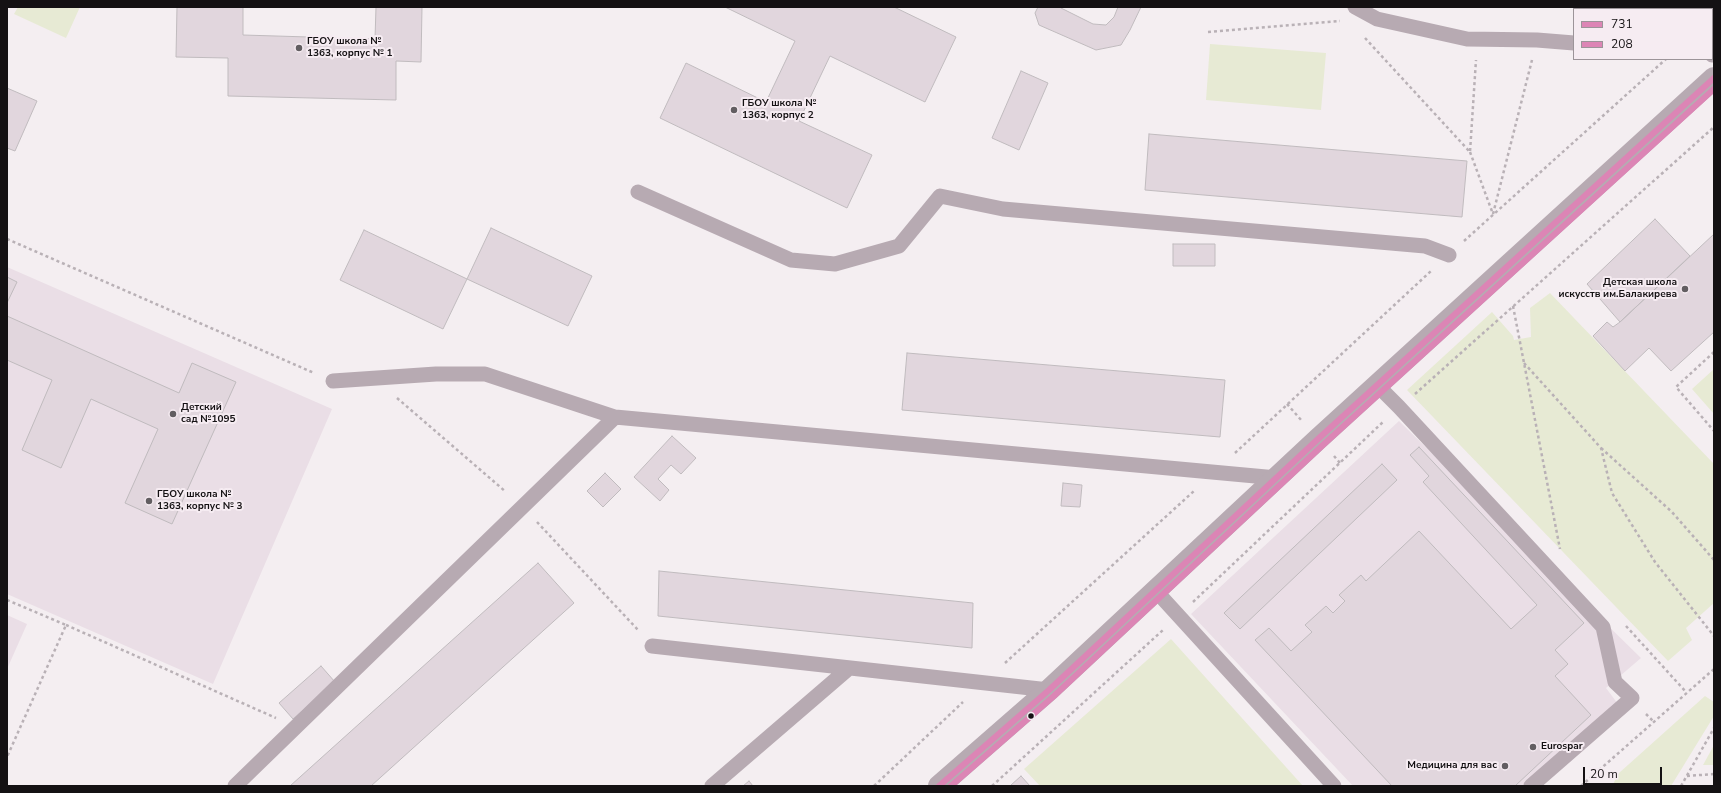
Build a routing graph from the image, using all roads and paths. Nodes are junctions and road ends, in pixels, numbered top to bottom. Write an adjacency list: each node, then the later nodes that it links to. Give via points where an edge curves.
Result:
1 (1355, 7): 2 (lane)
2 (1377, 19): 3 (path); 5 (lane, via 1467,39)
3 (1208, 32)
4 (1364, 37): 11 (path)
5 (1537, 40): 6 (lane); 13 (path)
6 (1573, 43)
7 (1476, 57): 11 (path)
8 (1665, 60): 13 (path)
9 (1714, 78): 21 (street)
10 (1714, 127): 16 (path)
11 (1470, 152): 13 (path)
12 (638, 192): 15 (lane, via 791,260 836,264 899,246 940,196 1003,209 1425,246)
13 (1493, 215): 15 (path)
14 (7, 239): 20 (path)
15 (1449, 255): 26 (path)
16 (1513, 306): 18 (path); 22 (path)
17 (1714, 352): 24 (path, via 1676,387)
18 (1524, 362): 25 (path); 29 (path)
19 (374, 378): 20 (lane); 23 (lane, via 485,374); 28 (path)
20 (333, 381)
21 (1378, 386): 22 (lane); 27 (street)
22 (1399, 408): 33 (path); 52 (lane, via 1603,627 1615,682 1632,698)
23 (615, 418): 26 (lane); 28 (lane)
24 (1714, 431)
25 (1601, 448): 30 (path, via 1672,512); 35 (path, via 1612,493 1655,562)
26 (1215, 472): 27 (lane); 39 (path)
27 (1277, 478): 31 (street)
28 (523, 506): 36 (path); 41 (lane)
29 (1560, 550)
30 (1714, 560)
31 (1156, 591): 33 (lane); 40 (street)
32 (7, 600): 34 (path)
33 (1179, 616): 50 (path); 51 (lane)
34 (66, 625): 41 (path); 43 (path)
35 (1714, 636)
36 (652, 646): 37 (lane)
37 (848, 669): 39 (lane); 47 (lane)
38 (1714, 669): 53 (path)
39 (983, 684): 40 (lane); 48 (path)
40 (1049, 690): 49 (street)
41 (296, 727): 46 (lane)
42 (1714, 728): 45 (path)
43 (7, 757)
44 (1714, 774): 45 (path)
45 (1687, 776): 54 (path)
46 (236, 786)
47 (712, 786)
48 (874, 786)
49 (939, 786)
50 (992, 786)
51 (1334, 786)
52 (1531, 786)
53 (1580, 786)
54 (1681, 786)

